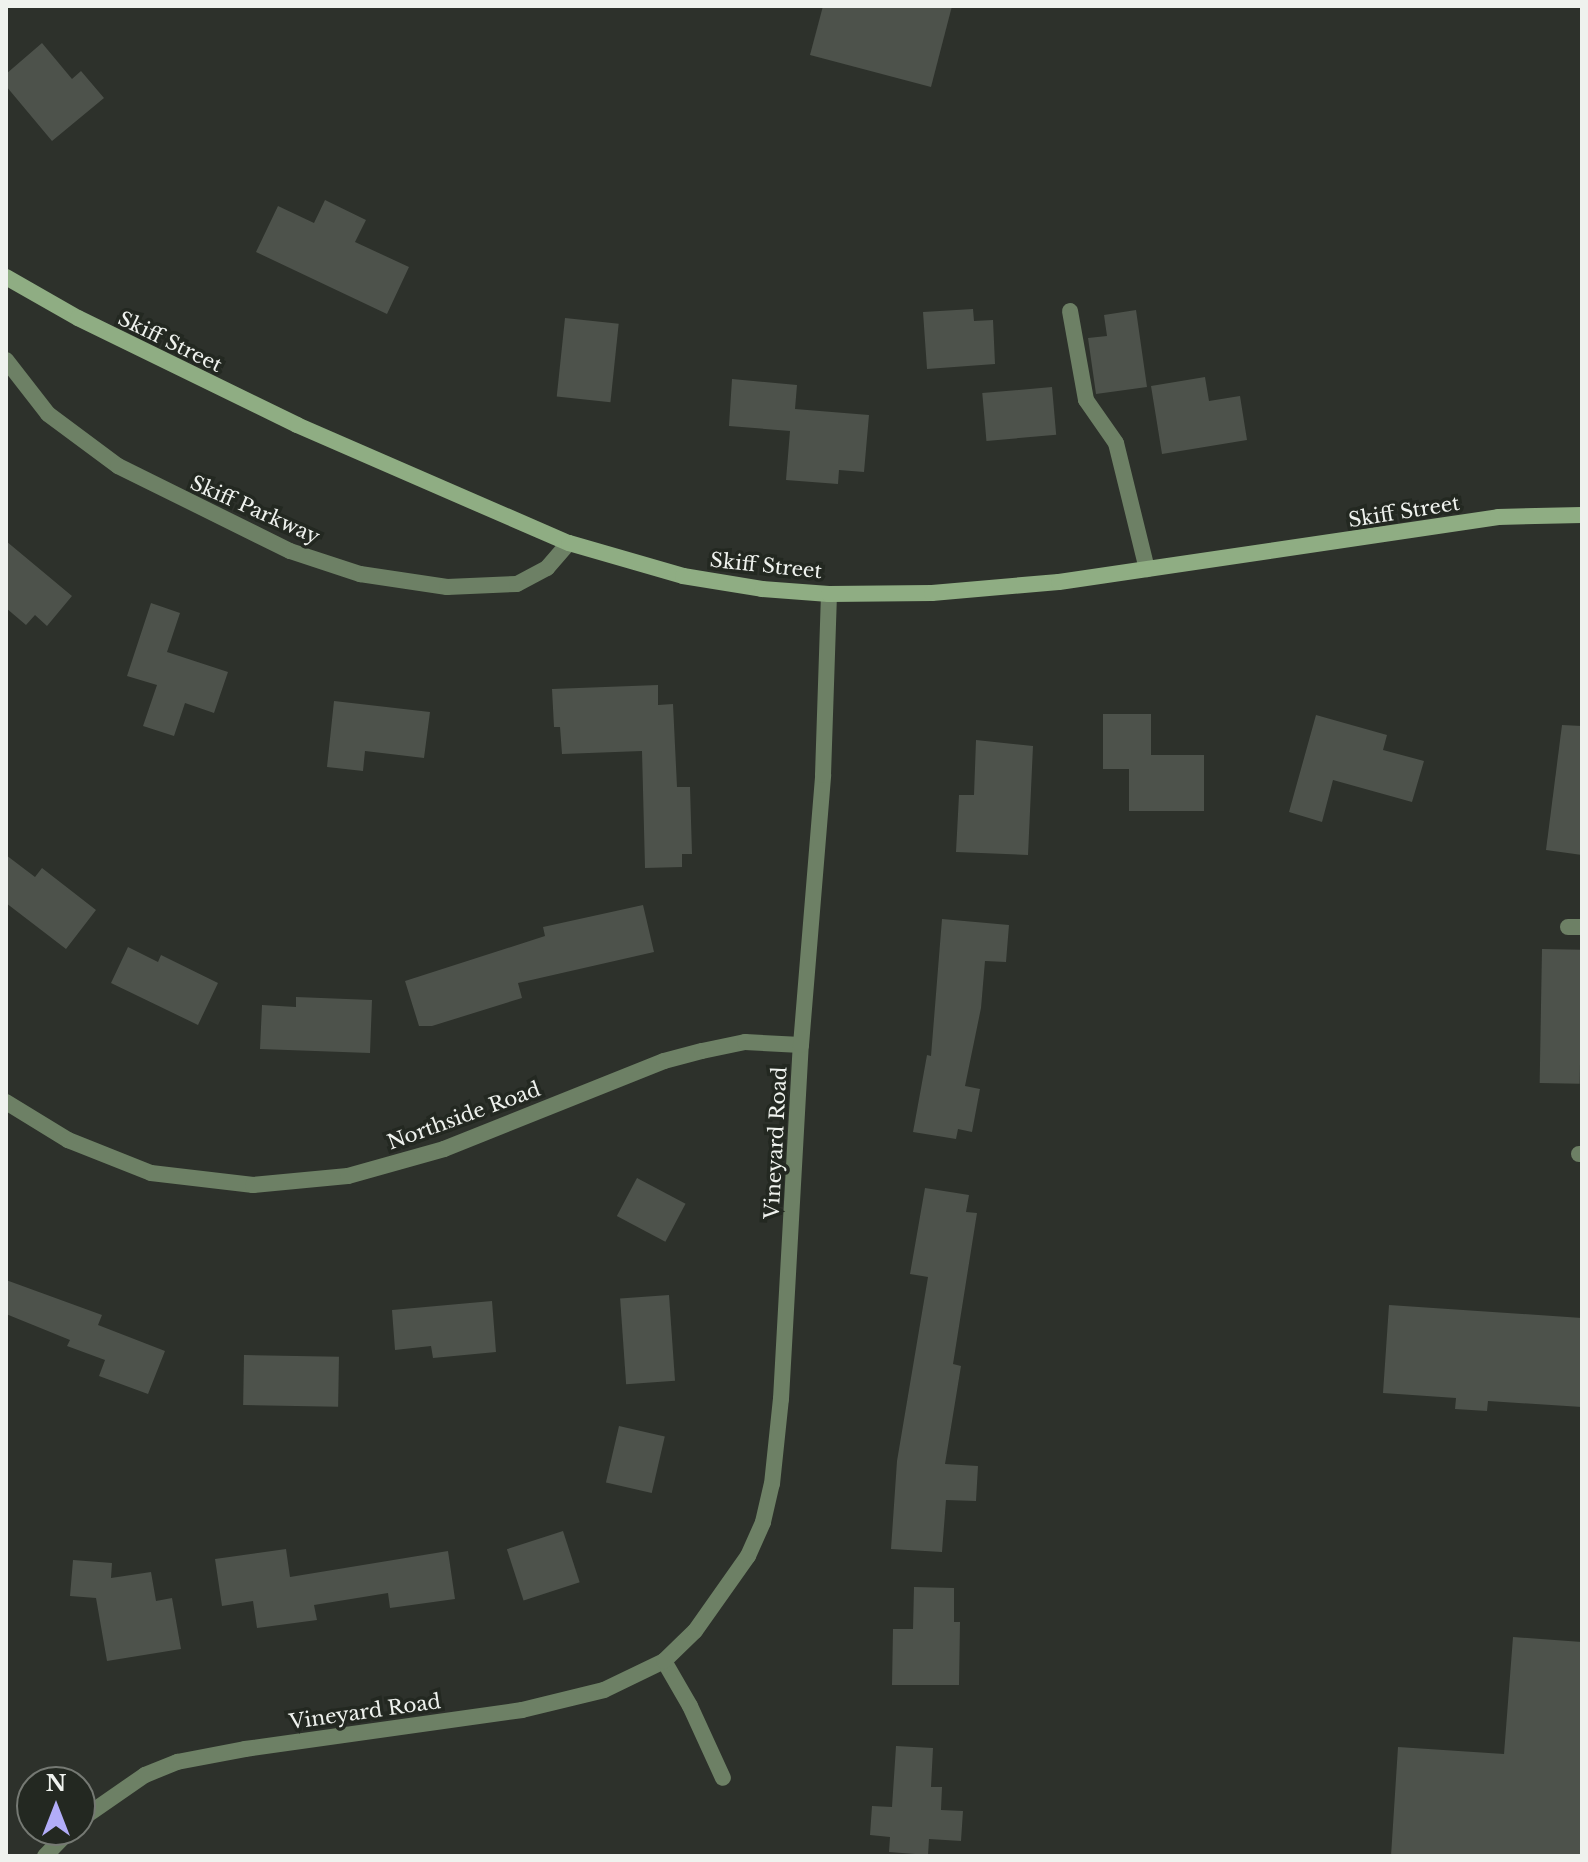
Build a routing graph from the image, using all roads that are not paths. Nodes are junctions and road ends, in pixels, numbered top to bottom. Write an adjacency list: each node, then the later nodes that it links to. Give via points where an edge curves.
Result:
1 (6, 277): 5 (main road, Skiff Street, via 91,325 297,425)
2 (1070, 311): 6 (street, via 1086,400 1116,443)
3 (6, 360): 5 (street, Skiff Parkway, via 48,414 118,466 304,556 360,574 447,587 517,584 547,568)
4 (1582, 515): 6 (main road, Skiff Street, via 1498,517)
5 (569, 543): 7 (main road, Skiff Street, via 683,576)
6 (1147, 569): 7 (main road, Skiff Street, via 932,593)
7 (829, 594): 8 (street, Vineyard Road, via 823,775)
8 (801, 1045): 9 (street, Northside Road, via 745,1042 702,1051 664,1061 444,1149 348,1176 253,1185 151,1173 68,1140); 10 (street, Vineyard Road, via 772,1484 748,1556 695,1631)
9 (6, 1102)
10 (664, 1661): 11 (street); 12 (street, Vineyard Road, via 604,1690 522,1710 177,1762 145,1775)
11 (723, 1778)
12 (96, 1809)

